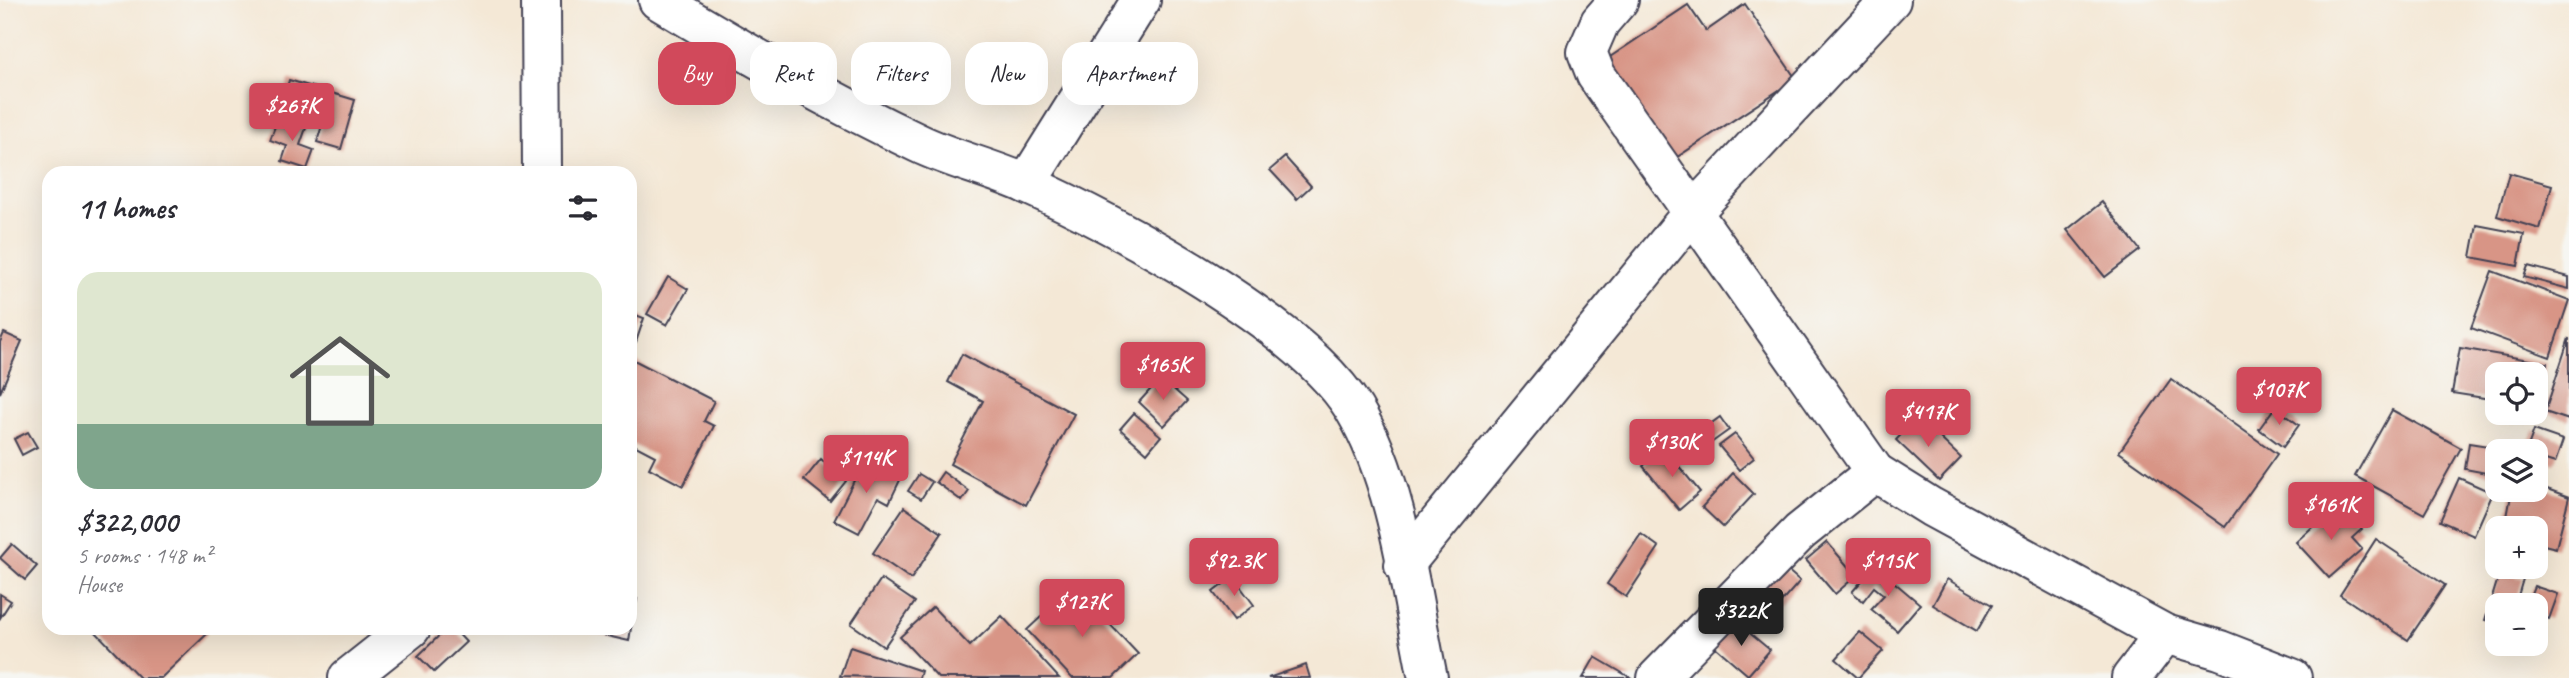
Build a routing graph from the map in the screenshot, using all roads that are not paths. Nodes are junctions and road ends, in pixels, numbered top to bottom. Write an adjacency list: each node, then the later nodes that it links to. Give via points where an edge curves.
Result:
1 (541, 0): 6 (street)
2 (658, 0): 7 (street, via 764,64 920,144)
3 (1141, 0): 7 (street)
4 (1619, 0): 8 (street, via 1600,22 1587,52 1596,75)
5 (1891, 0): 8 (street)
6 (542, 166)
7 (1026, 184): 10 (street, via 1169,258 1266,323 1322,369 1353,408 1384,471)
8 (1691, 214): 9 (street); 10 (street)
9 (1875, 472): 11 (street); 15 (street, via 1800,532)
10 (1404, 565): 14 (street)
11 (2165, 634): 16 (street); 17 (street)
12 (402, 635): 13 (street)
13 (348, 678)
14 (1428, 678)
15 (1657, 678)
16 (2131, 678)
17 (2292, 678)

